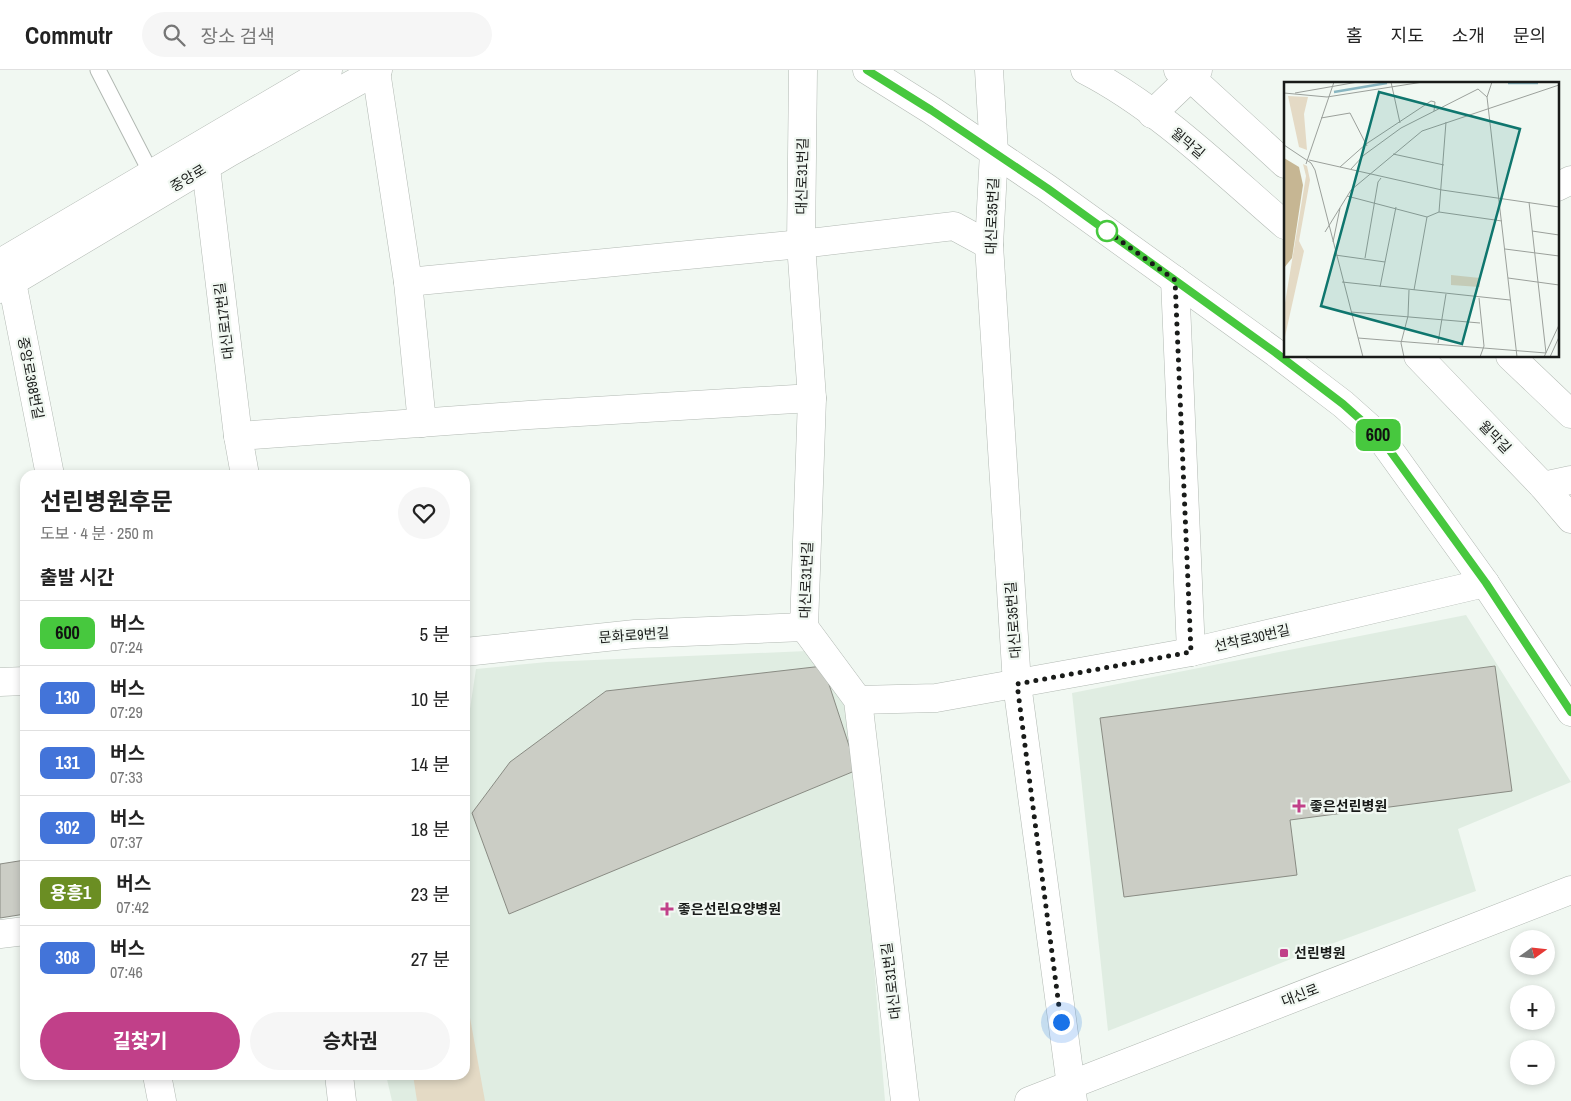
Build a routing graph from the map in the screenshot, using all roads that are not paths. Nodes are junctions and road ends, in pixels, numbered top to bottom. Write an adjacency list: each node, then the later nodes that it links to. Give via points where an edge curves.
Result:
1 (98, 70): 13 (lane)
2 (328, 70): 13 (street, 중앙로)
3 (377, 70): 12 (street, 중앙로); 21 (street)
4 (803, 70): 17 (street, 대신로31번길)
5 (867, 70): 10 (street)
6 (989, 70): 10 (street, 대신로35번길)
7 (1085, 70): 9 (street, 월막길, via 1110,82)
8 (1189, 72): 9 (street); 11 (street)
9 (1152, 114): 16 (street, 월막길)
10 (994, 152): 18 (street, 대신로35번길); 20 (street)
11 (1284, 163)
12 (206, 168): 19 (street, 중앙로); 27 (street, 대신로17번길)
13 (151, 172): 19 (street, 중앙로)
14 (1571, 180): 15 (street)
15 (1558, 186)
16 (1284, 224)
17 (801, 244): 18 (street, via 954,226); 21 (street); 24 (street, 대신로31번길)
18 (990, 245): 39 (street, 대신로35번길)
19 (4, 278): 28 (street, 중앙로368번길)
20 (1175, 280): 33 (street, via 1343,404 1380,437); 36 (street)
21 (408, 282): 26 (street)
22 (1420, 358): 31 (street, 월막길)
23 (1512, 358): 25 (street)
24 (812, 398): 26 (street); 34 (street, 대신로31번길)
25 (1571, 414)
26 (422, 424): 27 (street)
27 (238, 436): 29 (street, 대신로17번길)
28 (49, 470)
29 (244, 470)
30 (1571, 480): 31 (street)
31 (1542, 486): 32 (street, 월막길)
32 (1571, 520)
33 (1486, 583): 36 (street, 선착로30번길); 41 (street)
34 (804, 627): 35 (street, 문화로9번길, via 635,634); 40 (street, 대신로31번길)
35 (470, 651)
36 (1191, 652): 39 (street, 선착로30번길)
37 (20, 681): 38 (street)
38 (0, 682)
39 (1017, 684): 40 (street, 선착로30번길, via 936,698); 47 (street, 대신로35번길)
40 (858, 700): 50 (street, 대신로31번길)
41 (1571, 712)
42 (1571, 890): 47 (street, 대신로)
43 (20, 932): 44 (street)
44 (0, 934)
45 (157, 1080): 48 (street)
46 (340, 1080): 49 (street)
47 (1072, 1093): 51 (street, 대신로)
48 (162, 1101)
49 (342, 1101)
50 (905, 1101)
51 (1029, 1101)

